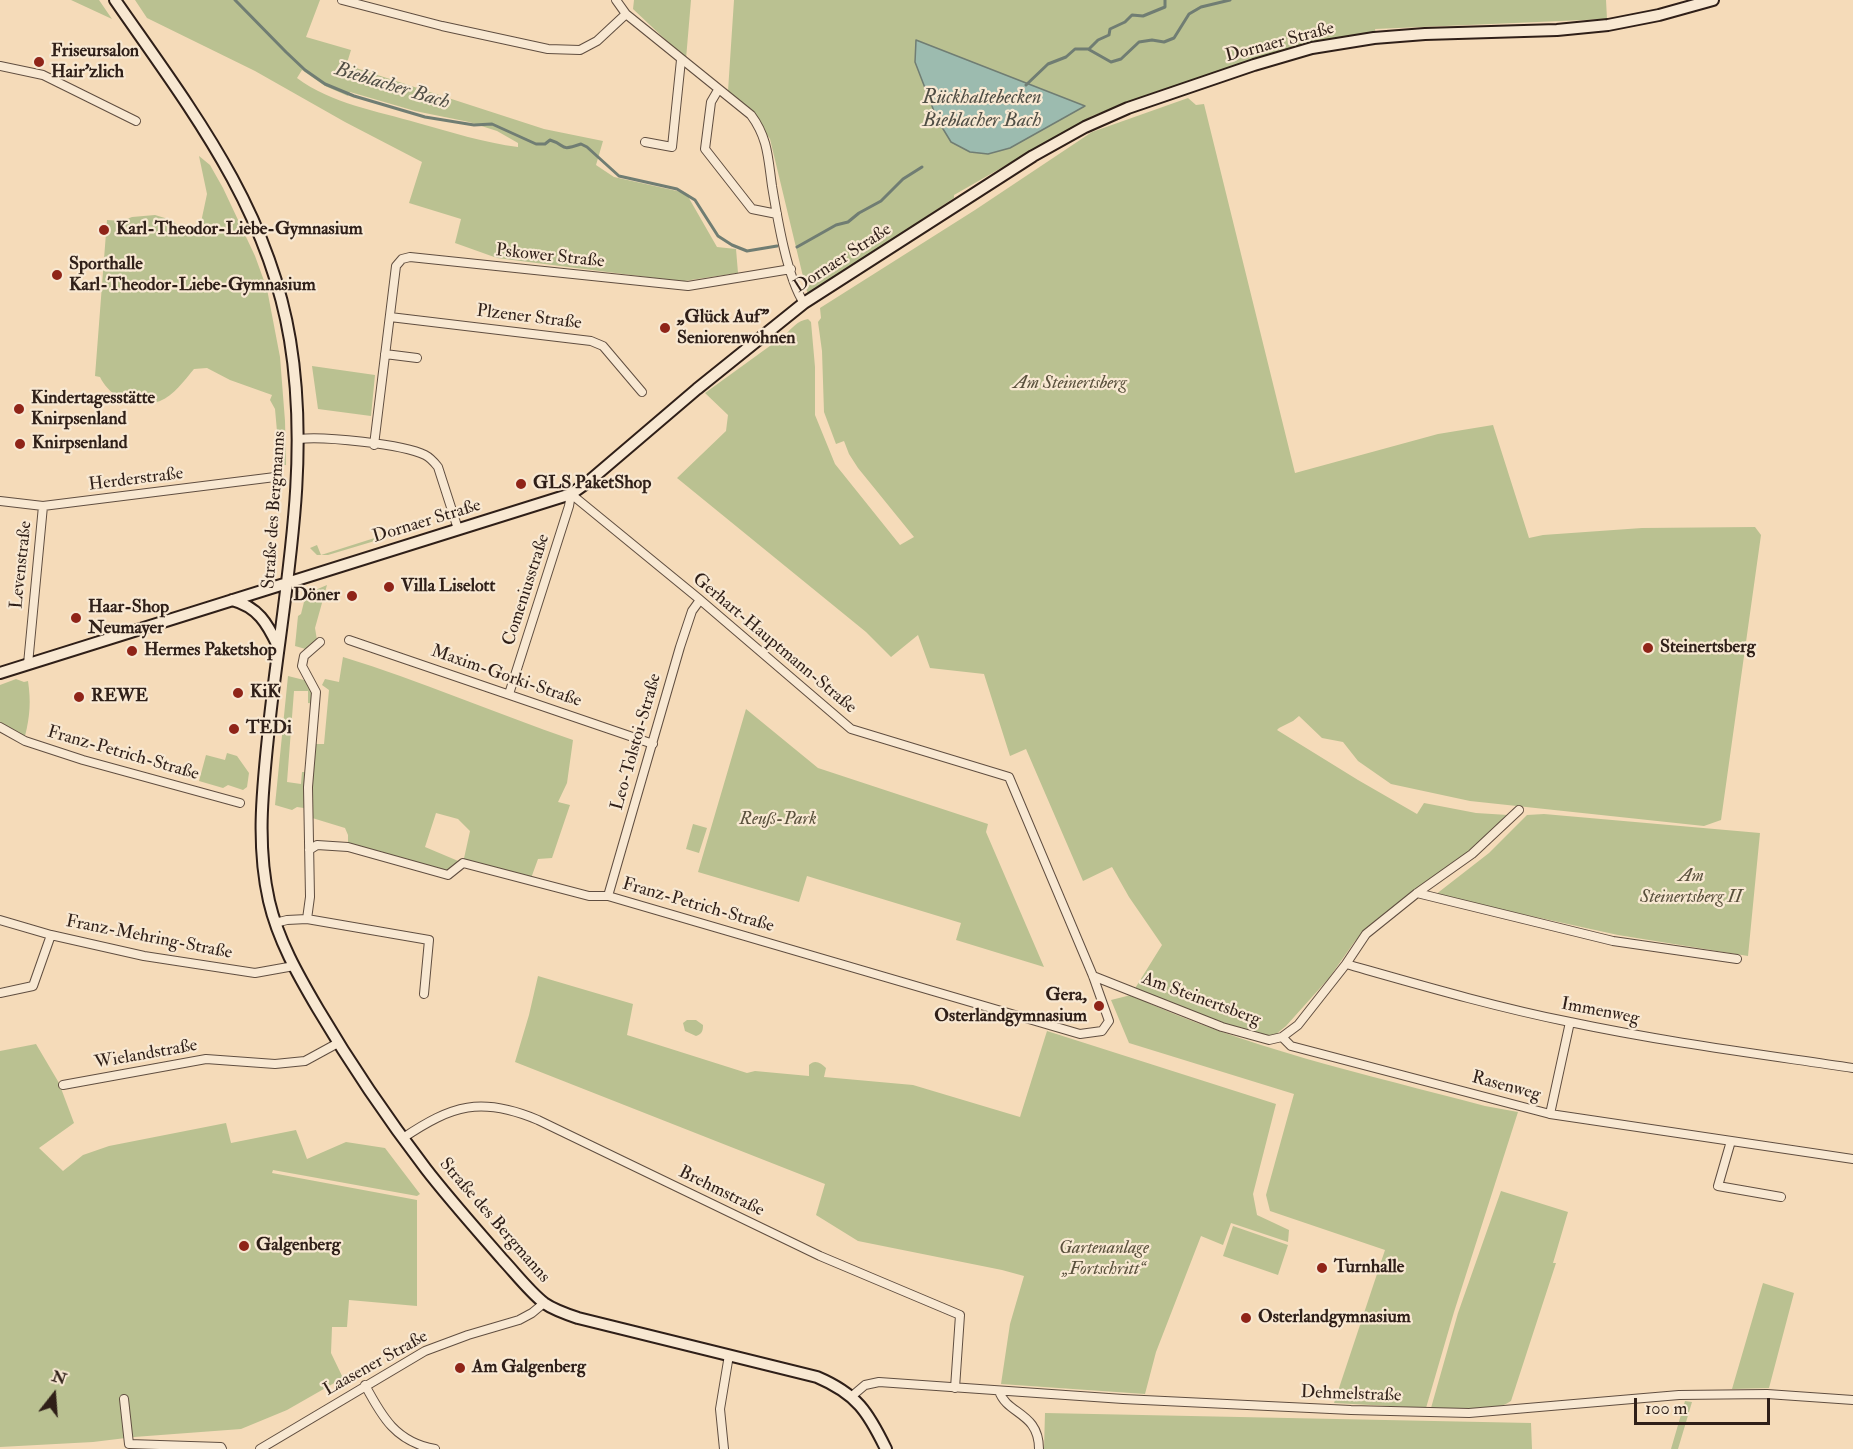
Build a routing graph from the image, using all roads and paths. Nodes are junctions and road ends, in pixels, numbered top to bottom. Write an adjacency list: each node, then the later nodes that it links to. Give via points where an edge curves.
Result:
1 (115, 0): 18 (main road, Straße des Bergmanns, via 217,150 251,212 278,284 290,338)
2 (342, 0): 5 (street, via 548,49 580,50 597,41)
3 (616, 0): 5 (street)
4 (1713, 0): 13 (main road, Dornaer Straße, via 1608,25 1374,38 1312,48 1244,68 1085,127 1033,156)
5 (626, 14): 6 (street)
6 (681, 60): 8 (street); 10 (street, via 672,147)
7 (0, 66): 9 (street, via 43,75)
8 (718, 90): 11 (street, via 761,129); 11 (street, via 711,102 705,149 752,209)
9 (136, 121)
10 (645, 142)
11 (777, 214): 12 (street)
12 (791, 269): 13 (street, via 795,288); 14 (street, Pskower Straße, via 688,286 410,257 396,266)
13 (804, 303): 21 (main road, Dornaer Straße)
14 (390, 317): 15 (street, Pskower Straße); 17 (street, Plzener Straße, via 591,341 603,346)
15 (385, 354): 16 (street); 19 (street, Pskower Straße)
16 (417, 358)
17 (642, 393)
18 (299, 439): 19 (street); 25 (main road, Straße des Bergmanns)
19 (374, 445): 24 (street, via 407,449 432,459)
20 (275, 477): 23 (street, Herderstraße)
21 (571, 494): 24 (main road, Dornaer Straße); 27 (street, Gerhart-Hauptmann-Straße); 33 (street, Comeniusstraße)
22 (0, 501): 23 (street, Herderstraße)
23 (44, 506): 31 (street, Levenstraße)
24 (458, 529): 25 (main road, Dornaer Straße)
25 (288, 582): 26 (main road, Dornaer Straße); 30 (main road, Straße des Bergmanns)
26 (232, 600): 30 (main road, via 258,612); 31 (main road, Dornaer Straße)
27 (700, 600): 35 (street, Leo-Tolstoi-Straße, via 692,611); 48 (street, Gerhart-Hauptmann-Straße, via 851,729 1009,777)
28 (349, 640): 33 (street, Maxim-Gorki-Straße)
29 (320, 642): 38 (street, via 304,656 302,666 316,692 308,787)
30 (278, 648): 43 (main road, Straße des Bergmanns, via 261,816 264,877)
31 (28, 664): 32 (main road, Dornaer Straße)
32 (0, 673)
33 (509, 694): 35 (street, Maxim-Gorki-Straße)
34 (0, 727): 36 (street, Franz-Petrich-Straße, via 25,741 83,760)
35 (653, 744): 40 (street, Leo-Tolstoi-Straße)
36 (240, 802)
37 (1518, 810): 39 (street, Am Steinertsberg, via 1472,854)
38 (309, 850): 40 (street, Franz-Petrich-Straße, via 317,845 348,847 448,875 463,863 589,896); 41 (street)
39 (1417, 893): 45 (street, via 1613,942); 46 (street, Am Steinertsberg, via 1366,934)
40 (608, 896): 52 (street, Franz-Petrich-Straße)
41 (307, 919): 43 (street); 50 (street, via 429,940)
42 (0, 920): 44 (street, Franz-Mehring-Straße)
43 (275, 923): 47 (main road, Straße des Bergmanns)
44 (51, 935): 47 (street, Franz-Mehring-Straße, via 144,956 255,973); 49 (street, via 33,986)
45 (1737, 959)
46 (1346, 964): 51 (street, Immenweg); 53 (street, Am Steinertsberg, via 1298,1025)
47 (294, 966): 54 (main road, Straße des Bergmanns)
48 (1093, 976): 52 (street, Gerhart-Hauptmann-Straße, via 1109,1021 1102,1031); 53 (street, Am Steinertsberg, via 1222,1027 1269,1040)
49 (0, 993)
50 (424, 994)
51 (1569, 1022): 55 (street, Immenweg); 57 (street)
52 (1080, 1034)
53 (1282, 1036): 57 (street, Rasenweg, via 1291,1046)
54 (338, 1043): 56 (street, Wielandstraße, via 304,1061 275,1064 206,1059); 58 (main road, Straße des Bergmanns)
55 (1853, 1068)
56 (63, 1085)
57 (1550, 1114): 59 (street, Rasenweg)
58 (403, 1138): 62 (main road, Straße des Bergmanns, via 437,1184); 65 (street, Brehmstraße, via 446,1112 464,1108 500,1107 538,1120 820,1256 960,1315)
59 (1731, 1141): 60 (street, Rasenweg); 61 (street, via 1718,1186)
60 (1853, 1159)
61 (1781, 1197)
62 (544, 1303): 63 (main road, Straße des Bergmanns, via 578,1318); 64 (street, Laasener Straße, via 519,1320 425,1351)
63 (729, 1355): 67 (main road, Straße des Bergmanns, via 817,1377); 73 (street, via 720,1409)
64 (365, 1385): 71 (street, Laasener Straße); 72 (street, via 391,1427 407,1440)
65 (955, 1388): 66 (street, Dehmelstraße); 67 (street, Dehmelstraße, via 874,1382)
66 (999, 1390): 69 (street, Dehmelstraße, via 1240,1405 1468,1413 1681,1395 1767,1394); 75 (street, via 1003,1399 1037,1431)
67 (852, 1396): 74 (main road, Straße des Bergmanns, via 870,1416)
68 (124, 1399): 70 (street, via 129,1444)
69 (1853, 1400)
70 (222, 1449)
71 (260, 1449)
72 (435, 1449)
73 (724, 1449)
74 (886, 1449)
75 (1039, 1449)

